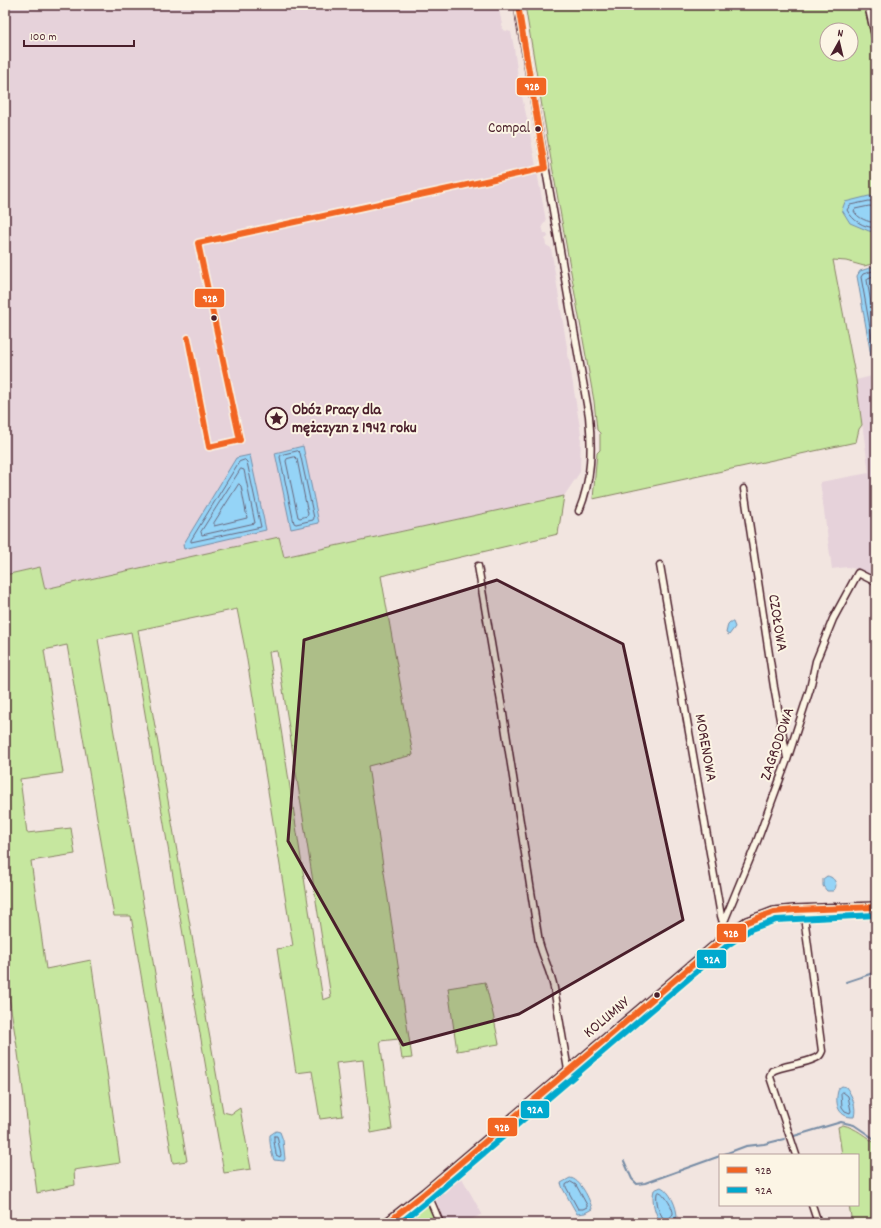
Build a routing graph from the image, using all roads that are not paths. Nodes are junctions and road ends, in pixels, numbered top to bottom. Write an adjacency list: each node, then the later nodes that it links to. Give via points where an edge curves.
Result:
1 (518, 5): 5 (street, via 589,416 589,477)
2 (868, 5): 3 (street)
3 (876, 40)
4 (744, 489): 9 (street, CZOŁOWA)
5 (579, 511)
6 (660, 565): 12 (street, MORENOWA)
7 (478, 566): 14 (street, via 539,942 552,980)
8 (876, 582): 9 (street, ZAGRODOWA, via 858,573 833,619 816,661 810,689)
9 (787, 760): 12 (street, ZAGRODOWA)
10 (876, 907): 11 (street, KOLUMNY)
11 (806, 910): 13 (street, KOLUMNY, via 769,913 747,922); 15 (street, via 805,924 822,1050 818,1057 781,1067 770,1074)
12 (723, 924): 13 (street, MORENOWA)
13 (729, 934): 14 (street, KOLUMNY)
14 (568, 1070): 16 (street, KOLUMNY)
15 (796, 1154)
16 (424, 1193): 18 (street, KOLUMNY); 19 (street)
17 (812, 1206): 20 (street)
18 (387, 1223)
19 (440, 1223)
20 (818, 1223)

